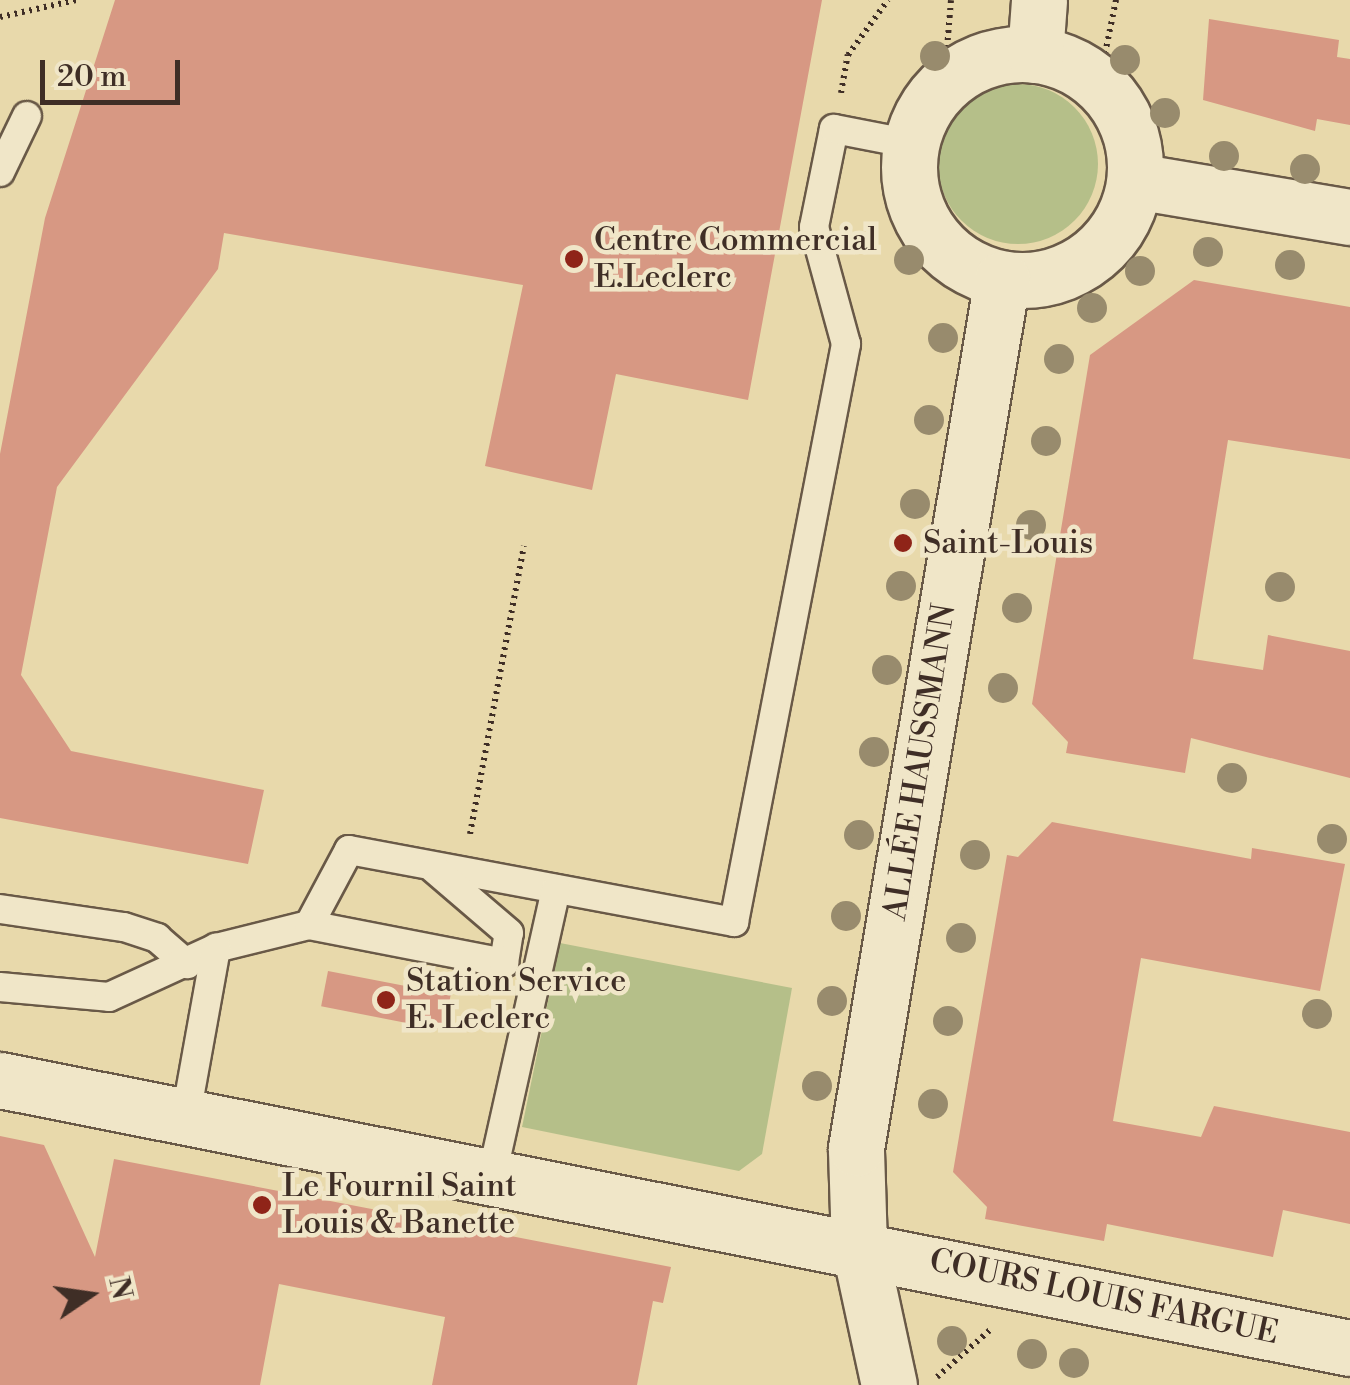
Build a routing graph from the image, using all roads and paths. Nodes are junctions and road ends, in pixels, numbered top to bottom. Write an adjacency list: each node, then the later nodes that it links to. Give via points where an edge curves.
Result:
1 (76, 0): 6 (path)
2 (888, 0): 11 (path, via 848,55)
3 (951, 0): 8 (path)
4 (1039, 0): 7 (street)
5 (1116, 0): 9 (path)
6 (0, 17)
7 (1035, 54): 8 (street, via 1002,55); 9 (street)
8 (944, 84): 12 (street)
9 (1099, 84): 14 (street, via 1121,112)
10 (28, 116): 13 (lane)
11 (834, 129): 12 (lane); 20 (lane, via 814,227 846,344 734,922)
12 (911, 144): 16 (street, via 918,214 967,267)
13 (0, 172)
14 (1135, 181): 15 (street); 16 (street, via 1104,247 1039,280)
15 (1350, 218)
16 (1002, 279): 30 (street, ALLÉE HAUSSMANN, via 856,1148)
17 (524, 546): 19 (path)
18 (428, 865): 19 (lane); 22 (lane, via 349,850); 25 (lane, via 510,933)
19 (464, 872): 20 (lane)
20 (556, 889): 25 (lane, via 547,960)
21 (0, 910): 24 (lane, via 124,927 157,938)
22 (309, 925): 23 (lane); 25 (lane)
23 (216, 948): 24 (lane); 28 (lane)
24 (187, 964): 26 (lane, via 109,997)
25 (517, 969): 29 (lane)
26 (0, 986)
27 (0, 1080): 28 (street, COURS LOUIS FARGUE)
28 (186, 1116): 29 (street, COURS LOUIS FARGUE)
29 (491, 1180): 30 (street, COURS LOUIS FARGUE)
30 (858, 1246): 32 (street, COURS LOUIS FARGUE); 33 (street, ALLÉE HAUSSMANN)
31 (1008, 1324): 34 (path, via 980,1335)
32 (1350, 1348)
33 (889, 1385)
34 (929, 1385)

